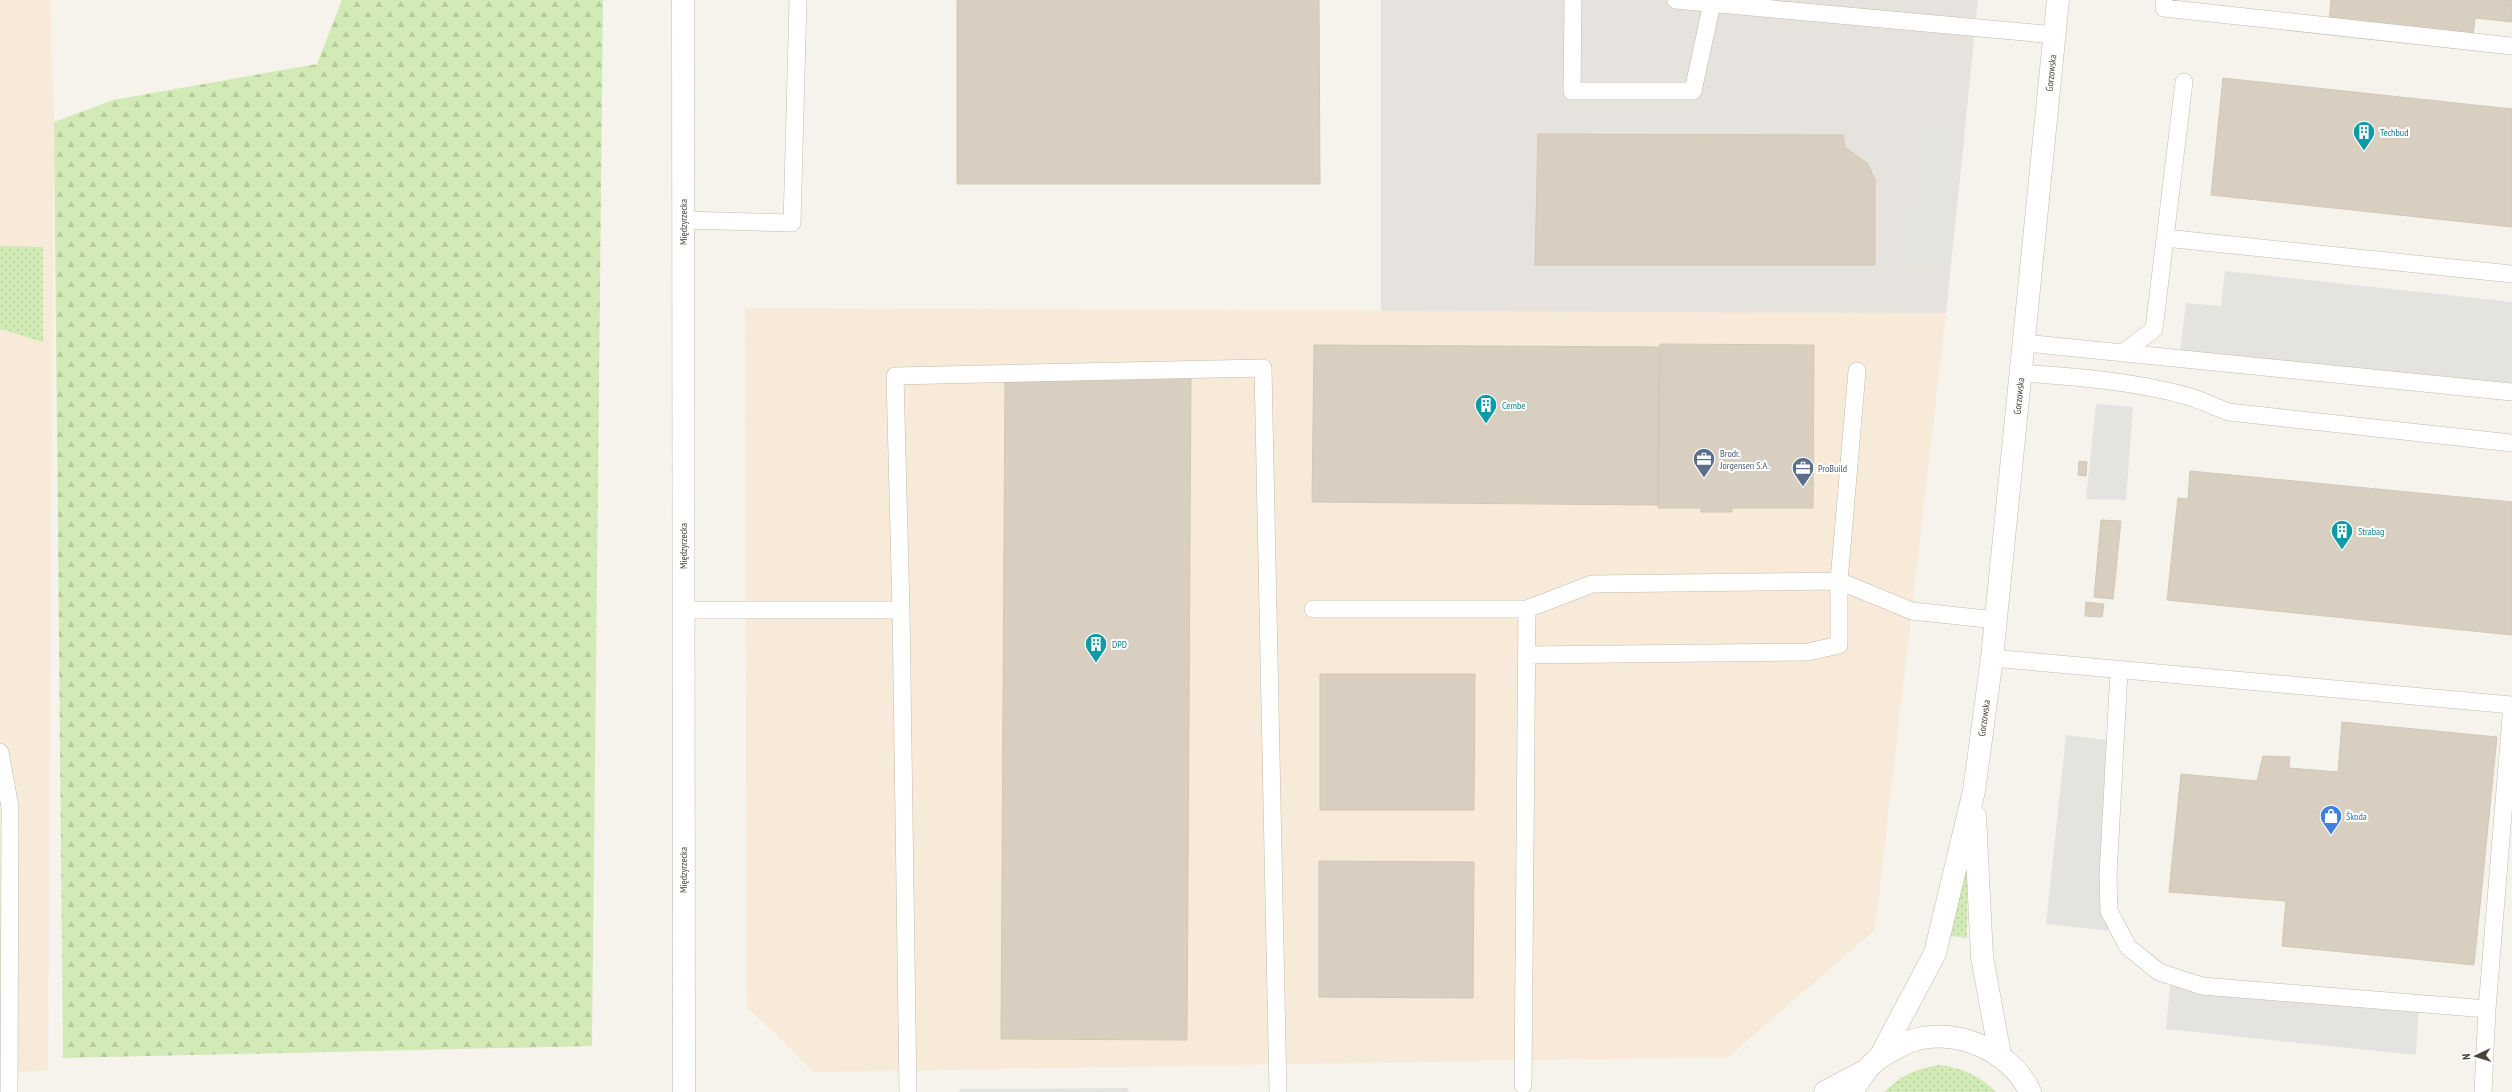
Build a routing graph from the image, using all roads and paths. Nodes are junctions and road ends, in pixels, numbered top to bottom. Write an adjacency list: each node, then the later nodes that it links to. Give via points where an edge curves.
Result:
1 (683, 0): 11 (street, Międzyrzecka)
2 (798, 0): 11 (lane, via 792,223)
3 (1572, 0): 7 (lane, via 1572,91 1693,91)
4 (1676, 0): 7 (lane)
5 (2058, 0): 8 (street, Gorzowska)
6 (2164, 0): 9 (lane, via 2164,8)
7 (1712, 3): 8 (lane)
8 (2055, 35): 14 (street, Gorzowska)
9 (2512, 46)
10 (2184, 82): 12 (lane)
11 (683, 220): 23 (street, Międzyrzecka)
12 (2165, 238): 13 (lane); 15 (lane, via 2154,329)
13 (2512, 274)
14 (2024, 343): 15 (lane); 17 (street, Gorzowska)
15 (2123, 353): 18 (lane)
16 (1857, 371): 20 (lane)
17 (2021, 373): 19 (lane, via 2140,385 2188,396 2229,412); 25 (street, Gorzowska)
18 (2512, 392)
19 (2512, 443)
20 (1839, 580): 22 (lane, via 1592,584); 25 (lane, via 1912,611); 26 (lane, via 1839,645 1808,652)
21 (1313, 609): 22 (lane)
22 (1527, 609): 26 (lane)
23 (683, 610): 24 (lane); 39 (street, Międzyrzecka)
24 (901, 610): 40 (lane); 41 (lane, via 895,376 1263,368)
25 (1996, 620): 27 (street, Gorzowska)
26 (1526, 655): 36 (lane)
27 (1992, 658): 28 (lane); 30 (street, Gorzowska)
28 (2119, 671): 33 (lane, via 2108,876 2109,911 2128,947 2158,972 2202,986); 33 (lane, via 2512,705)
29 (0, 752): 31 (lane)
30 (1974, 791): 34 (street, via 1982,957); 35 (street, via 1935,953)
31 (5, 807): 32 (lane)
32 (4, 1006): 38 (lane)
33 (2487, 1009): 44 (lane)
34 (2000, 1055): 35 (street, via 1980,1045 1946,1037 1911,1041); 37 (street)
35 (1873, 1064): 42 (street); 43 (street)
36 (1523, 1085)
37 (2032, 1088)
38 (10, 1092)
39 (684, 1092)
40 (908, 1092)
41 (1278, 1092)
42 (1825, 1092)
43 (1852, 1092)
44 (2483, 1092)

